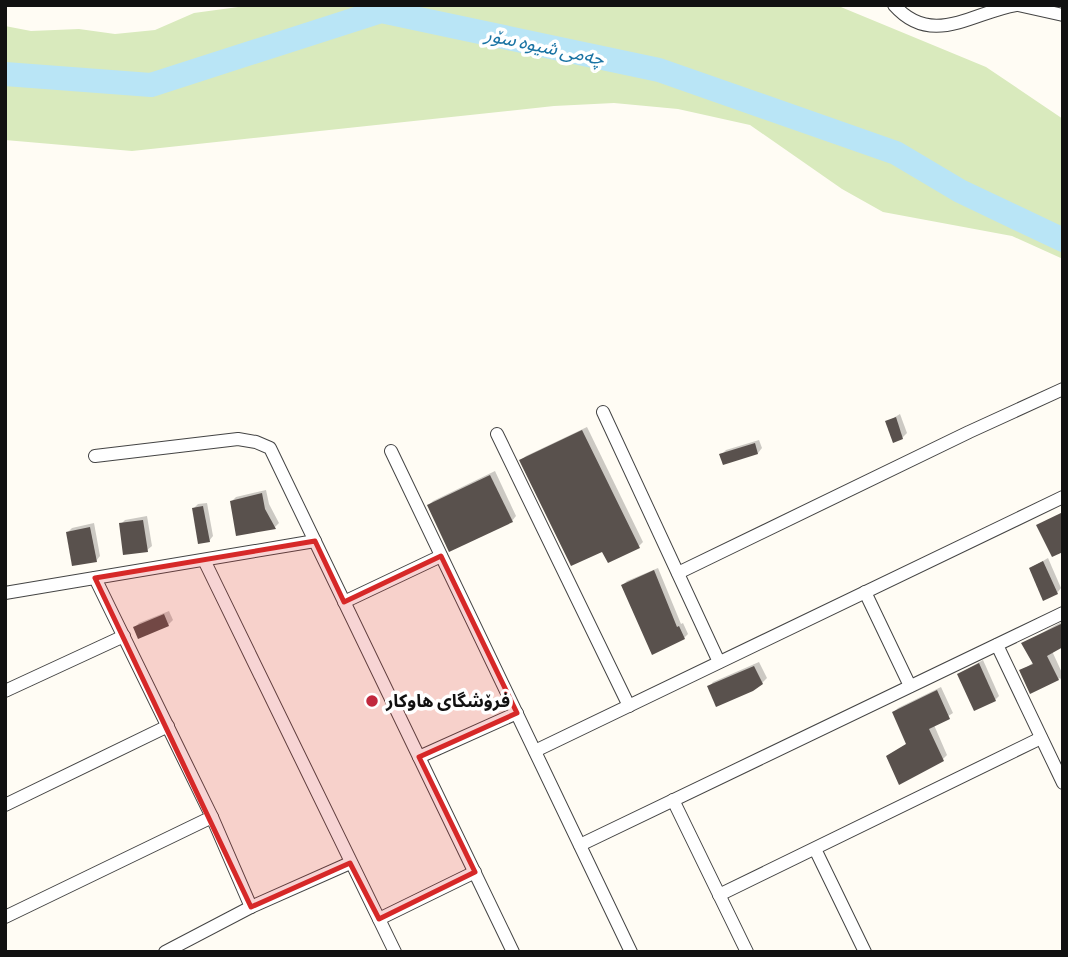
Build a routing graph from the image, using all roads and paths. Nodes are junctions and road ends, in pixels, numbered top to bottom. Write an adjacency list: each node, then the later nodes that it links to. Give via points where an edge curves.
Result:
1 (894, 5): 2 (street, via 919,23 948,27)
2 (1017, 5): 3 (street)
3 (1054, 11)
4 (1063, 389): 13 (street)
5 (603, 412): 13 (street)
6 (498, 434): 24 (street)
7 (391, 451): 11 (street)
8 (96, 456): 10 (street, via 238,439 256,442 270,448)
9 (1063, 497): 15 (street)
10 (315, 541): 12 (street); 17 (street)
11 (441, 556): 17 (street); 25 (street)
12 (204, 560): 14 (street); 36 (street)
13 (678, 573): 21 (street)
14 (95, 578): 16 (street); 19 (street)
15 (865, 592): 21 (street); 22 (street)
16 (5, 593)
17 (344, 602): 29 (street)
18 (1063, 613): 20 (street)
19 (124, 636): 23 (street); 26 (street)
20 (997, 645): 22 (street); 27 (street)
21 (719, 662): 24 (street)
22 (910, 686): 31 (street)
23 (5, 691)
24 (629, 706): 28 (street)
25 (517, 713): 28 (street); 29 (street)
26 (168, 726): 32 (street); 33 (street)
27 (1041, 738): 30 (street); 35 (street)
28 (535, 751): 34 (street)
29 (419, 757): 37 (street)
30 (1063, 783)
31 (673, 800): 34 (street); 38 (street)
32 (5, 805)
33 (212, 817): 39 (street); 40 (street)
34 (580, 845): 45 (street)
35 (815, 849): 38 (street); 47 (street)
36 (350, 863): 39 (street); 41 (street)
37 (475, 872): 41 (street); 44 (street)
38 (719, 895): 46 (street)
39 (251, 907): 42 (street)
40 (5, 917)
41 (379, 919): 43 (street)
42 (165, 952)
43 (395, 952)
44 (513, 952)
45 (631, 952)
46 (747, 952)
47 (865, 952)

